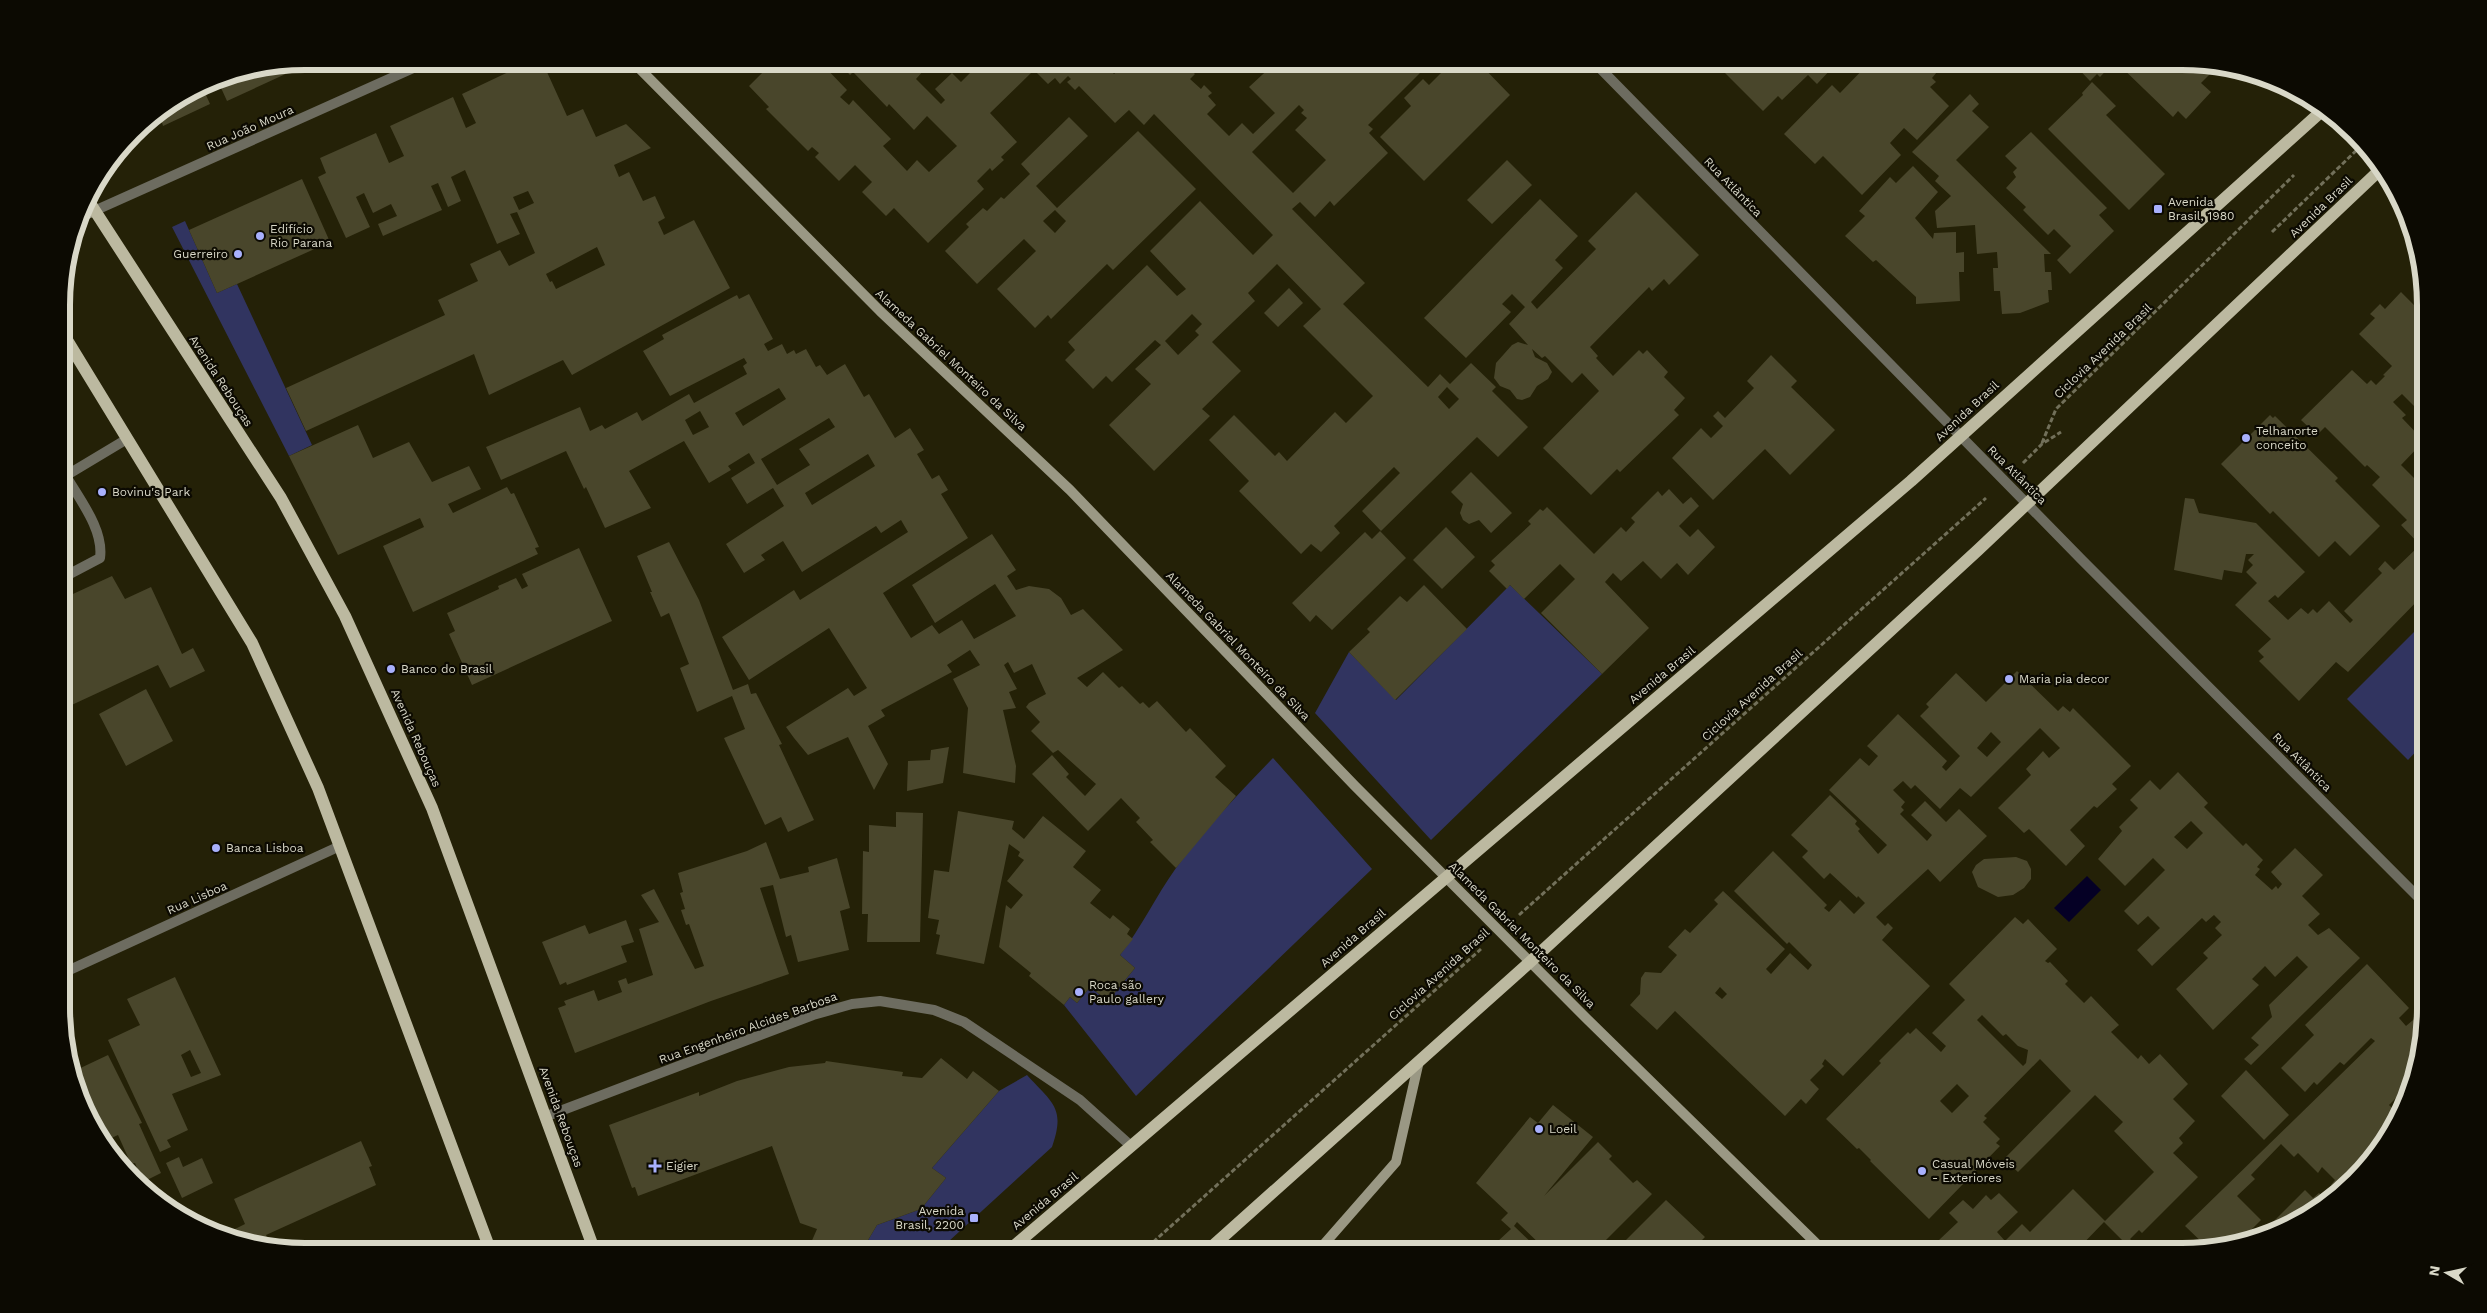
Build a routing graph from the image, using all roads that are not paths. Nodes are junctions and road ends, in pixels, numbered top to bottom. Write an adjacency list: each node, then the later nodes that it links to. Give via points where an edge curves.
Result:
1 (409, 70): 7 (street, Rua João Moura)
2 (641, 70): 17 (street, Alameda Gabriel Monteiro da Silva, via 880,312 1070,490)
3 (1602, 70): 10 (street, Rua Atlântica)
4 (2319, 114): 10 (main road, Avenida Brasil)
5 (2376, 173): 14 (main road, Avenida Brasil)
6 (92, 207): 7 (main road, Avenida Rebouças)
7 (94, 211): 8 (street, Rua João Moura); 22 (main road, Avenida Rebouças, via 281,498 345,616 432,808)
8 (89, 213)
9 (70, 345): 11 (main road)
10 (1960, 436): 14 (street, Rua Atlântica); 17 (main road, Avenida Brasil)
11 (127, 439): 12 (street); 16 (main road, via 252,643 318,788)
12 (70, 473)
13 (70, 486): 15 (street, via 91,519 102,545 100,558)
14 (2028, 504): 18 (street, Rua Atlântica); 19 (main road, Avenida Brasil)
15 (70, 574)
16 (340, 846): 20 (street, Rua Lisboa); 24 (main road)
17 (1445, 877): 19 (street, Alameda Gabriel Monteiro da Silva); 23 (main road, Avenida Brasil)
18 (2417, 895)
19 (1530, 962): 21 (main road, Avenida Brasil); 29 (street, Alameda Gabriel Monteiro da Silva)
20 (70, 970)
21 (1419, 1061): 27 (main road, Avenida Brasil); 28 (street, via 1396,1162)
22 (546, 1116): 23 (street, Rua Engenheiro Alcides Barbosa, via 813,1016 852,1004 880,1001 934,1010 964,1022 1080,1100); 25 (main road, Avenida Rebouças)
23 (1131, 1146): 26 (main road, Avenida Brasil)
24 (488, 1243)
25 (592, 1243)
26 (1018, 1243)
27 (1216, 1243)
28 (1326, 1243)
29 (1816, 1243)

